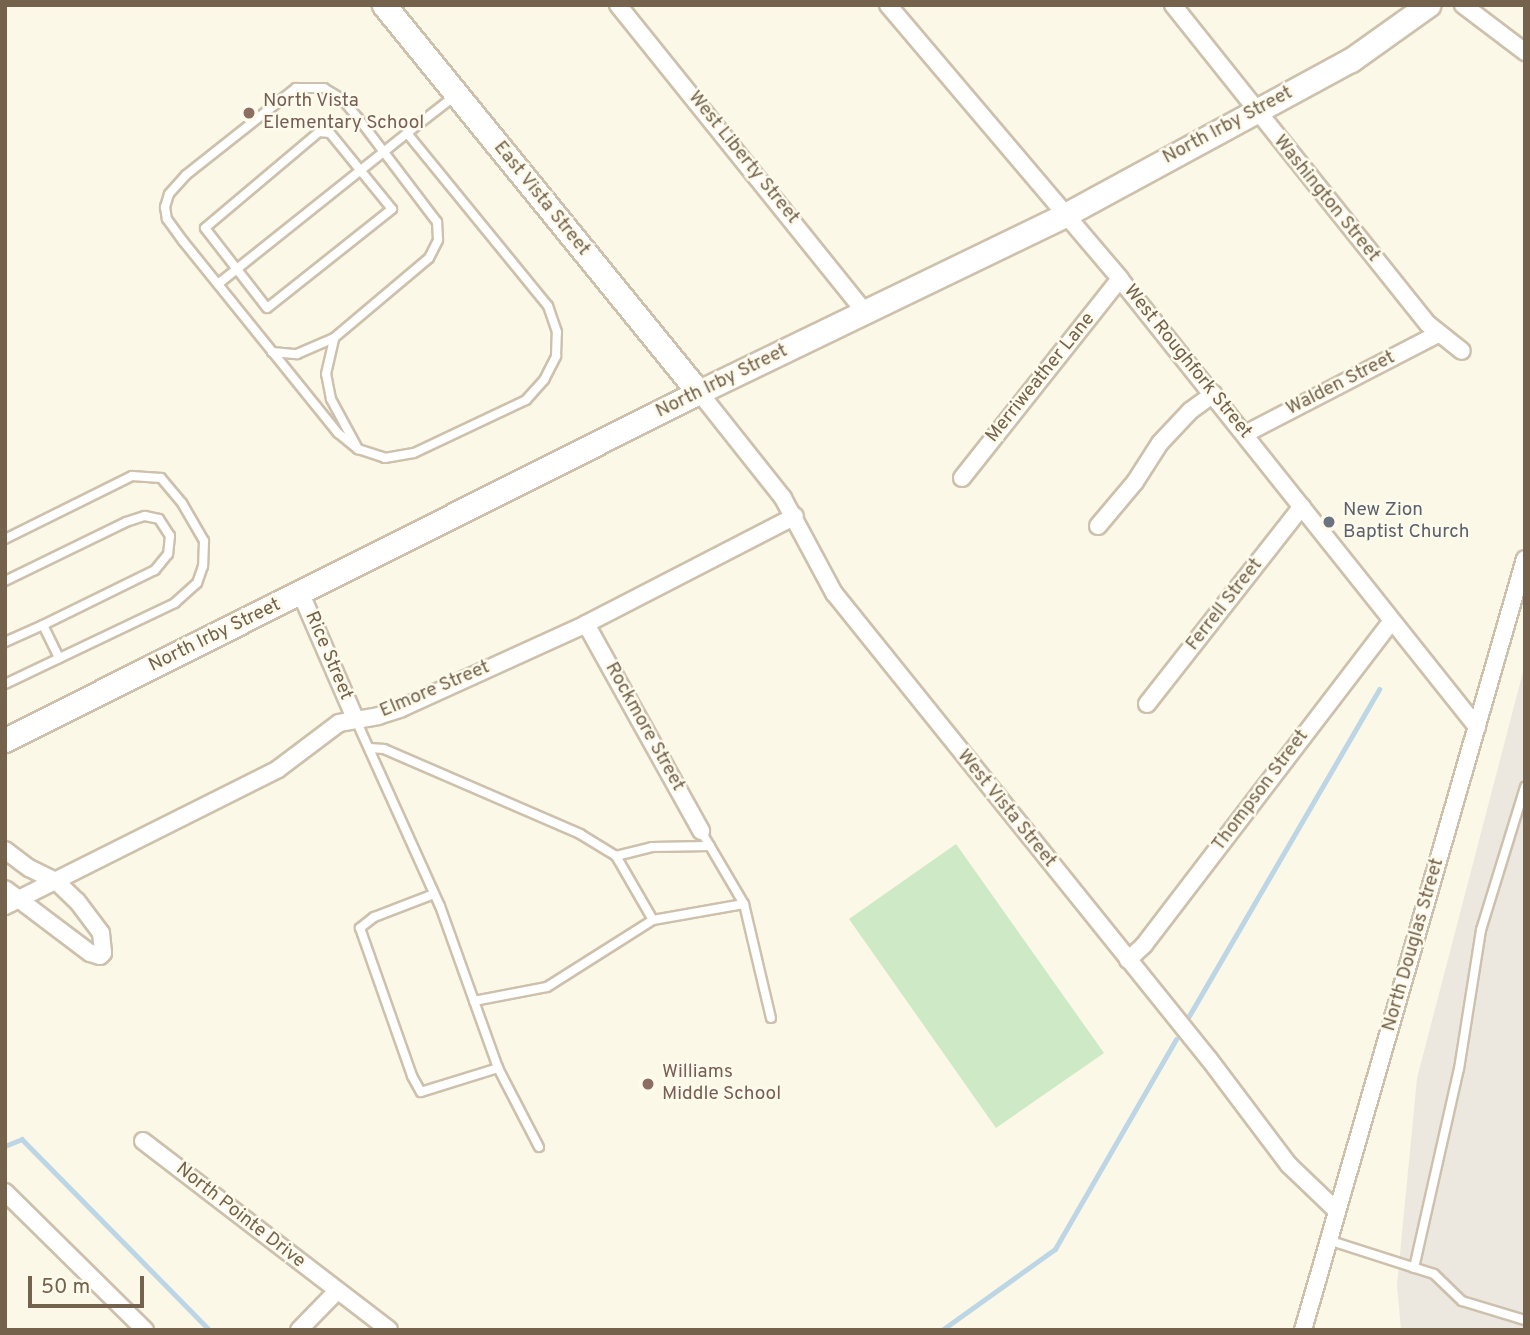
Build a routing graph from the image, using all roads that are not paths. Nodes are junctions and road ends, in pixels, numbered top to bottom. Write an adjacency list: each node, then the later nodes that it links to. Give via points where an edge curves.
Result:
1 (384, 5): 8 (main road, East Vista Street)
2 (618, 5): 17 (street, West Liberty Street)
3 (888, 5): 13 (street, West Roughfork Street)
4 (1172, 5): 9 (street, Washington Street)
5 (1428, 5): 9 (main road, North Irby Street, via 1361,53)
6 (1463, 5): 7 (street)
7 (1525, 52)
8 (457, 95): 10 (lane); 22 (main road, East Vista Street)
9 (1256, 111): 13 (main road, North Irby Street); 18 (street, Washington Street)
10 (407, 133): 11 (lane); 25 (lane, via 548,306 557,331 556,356 544,380 526,400 464,430 414,453 385,458)
11 (383, 150): 12 (lane); 16 (lane, via 342,99 324,89 296,88 186,175 169,194 167,219); 19 (lane, via 437,222 438,240 429,258)
12 (360, 169): 14 (lane); 14 (lane, via 330,133 319,132 205,228); 14 (lane, via 392,209 267,308)
13 (1065, 215): 15 (street, West Roughfork Street); 17 (main road, North Irby Street)
14 (236, 270): 16 (lane)
15 (1121, 279): 23 (street, West Roughfork Street); 26 (street, Merriweather Lane)
16 (218, 284): 21 (lane)
17 (865, 312): 22 (main road, North Irby Street)
18 (1438, 334): 20 (street, Washington Street); 24 (street, Walden Street)
19 (334, 338): 21 (lane, via 298,354); 25 (lane, via 326,374 331,399)
20 (1462, 351)
21 (272, 352): 25 (lane, via 338,433)
22 (699, 392): 28 (street, West Vista Street); 33 (main road, North Irby Street)
23 (1213, 394): 24 (street, West Roughfork Street); 29 (street, via 1160,443)
24 (1245, 434): 27 (street, West Roughfork Street)
25 (358, 449)
26 (962, 478)
27 (1302, 506): 34 (street, West Roughfork Street); 40 (street, Ferrell Street)
28 (795, 516): 35 (street, Elmore Street); 56 (street, West Vista Street, via 834,593)
29 (1098, 526)
30 (5, 539): 38 (lane, via 132,476 161,478 204,541 204,566 197,583 175,603)
31 (1525, 559): 42 (street, North Douglas Street)
32 (5, 582): 36 (lane, via 127,522 145,516 159,519 170,536 168,554 155,570)
33 (301, 594): 41 (street, Rice Street); 43 (main road, North Irby Street)
34 (1392, 621): 42 (street, West Roughfork Street); 56 (street, Thompson Street)
35 (586, 624): 41 (street, Elmore Street, via 402,708); 46 (street, Rockmore Street)
36 (43, 625): 37 (lane); 38 (lane)
37 (5, 642)
38 (59, 658): 39 (lane)
39 (5, 684)
40 (1147, 704)
41 (355, 718): 44 (lane); 50 (street, Elmore Street, via 339,723 278,769)
42 (1477, 727): 63 (street, North Douglas Street)
43 (5, 740)
44 (369, 748): 49 (lane, via 384,750 580,834); 52 (lane)
45 (1525, 787): 65 (lane, via 1481,930 1459,1069)
46 (701, 831): 47 (lane)
47 (710, 846): 49 (lane, via 652,847); 54 (lane)
48 (5, 850): 50 (street)
49 (616, 856): 55 (lane)
50 (56, 881): 53 (street, Elmore Street); 53 (street, via 95,921 103,937 100,956)
51 (5, 889): 53 (street)
52 (435, 894): 57 (lane); 59 (lane, via 374,917 360,928 412,1076 421,1092)
53 (12, 903)
54 (744, 904): 55 (lane); 58 (lane)
55 (653, 920): 57 (lane, via 547,987)
56 (1128, 960): 63 (street, West Vista Street, via 1289,1165)
57 (474, 1001): 59 (lane)
58 (771, 1018)
59 (498, 1068): 61 (lane)
60 (142, 1141): 66 (street, North Pointe Drive)
61 (539, 1147)
62 (5, 1192): 68 (street)
63 (1336, 1210): 64 (street, North Douglas Street)
64 (1328, 1240): 65 (lane); 71 (street, North Douglas Street)
65 (1414, 1268): 67 (lane, via 1434,1274 1462,1301)
66 (337, 1291): 69 (street); 70 (street, North Pointe Drive)
67 (1525, 1320)
68 (145, 1330)
69 (299, 1330)
70 (388, 1330)
71 (1303, 1330)

